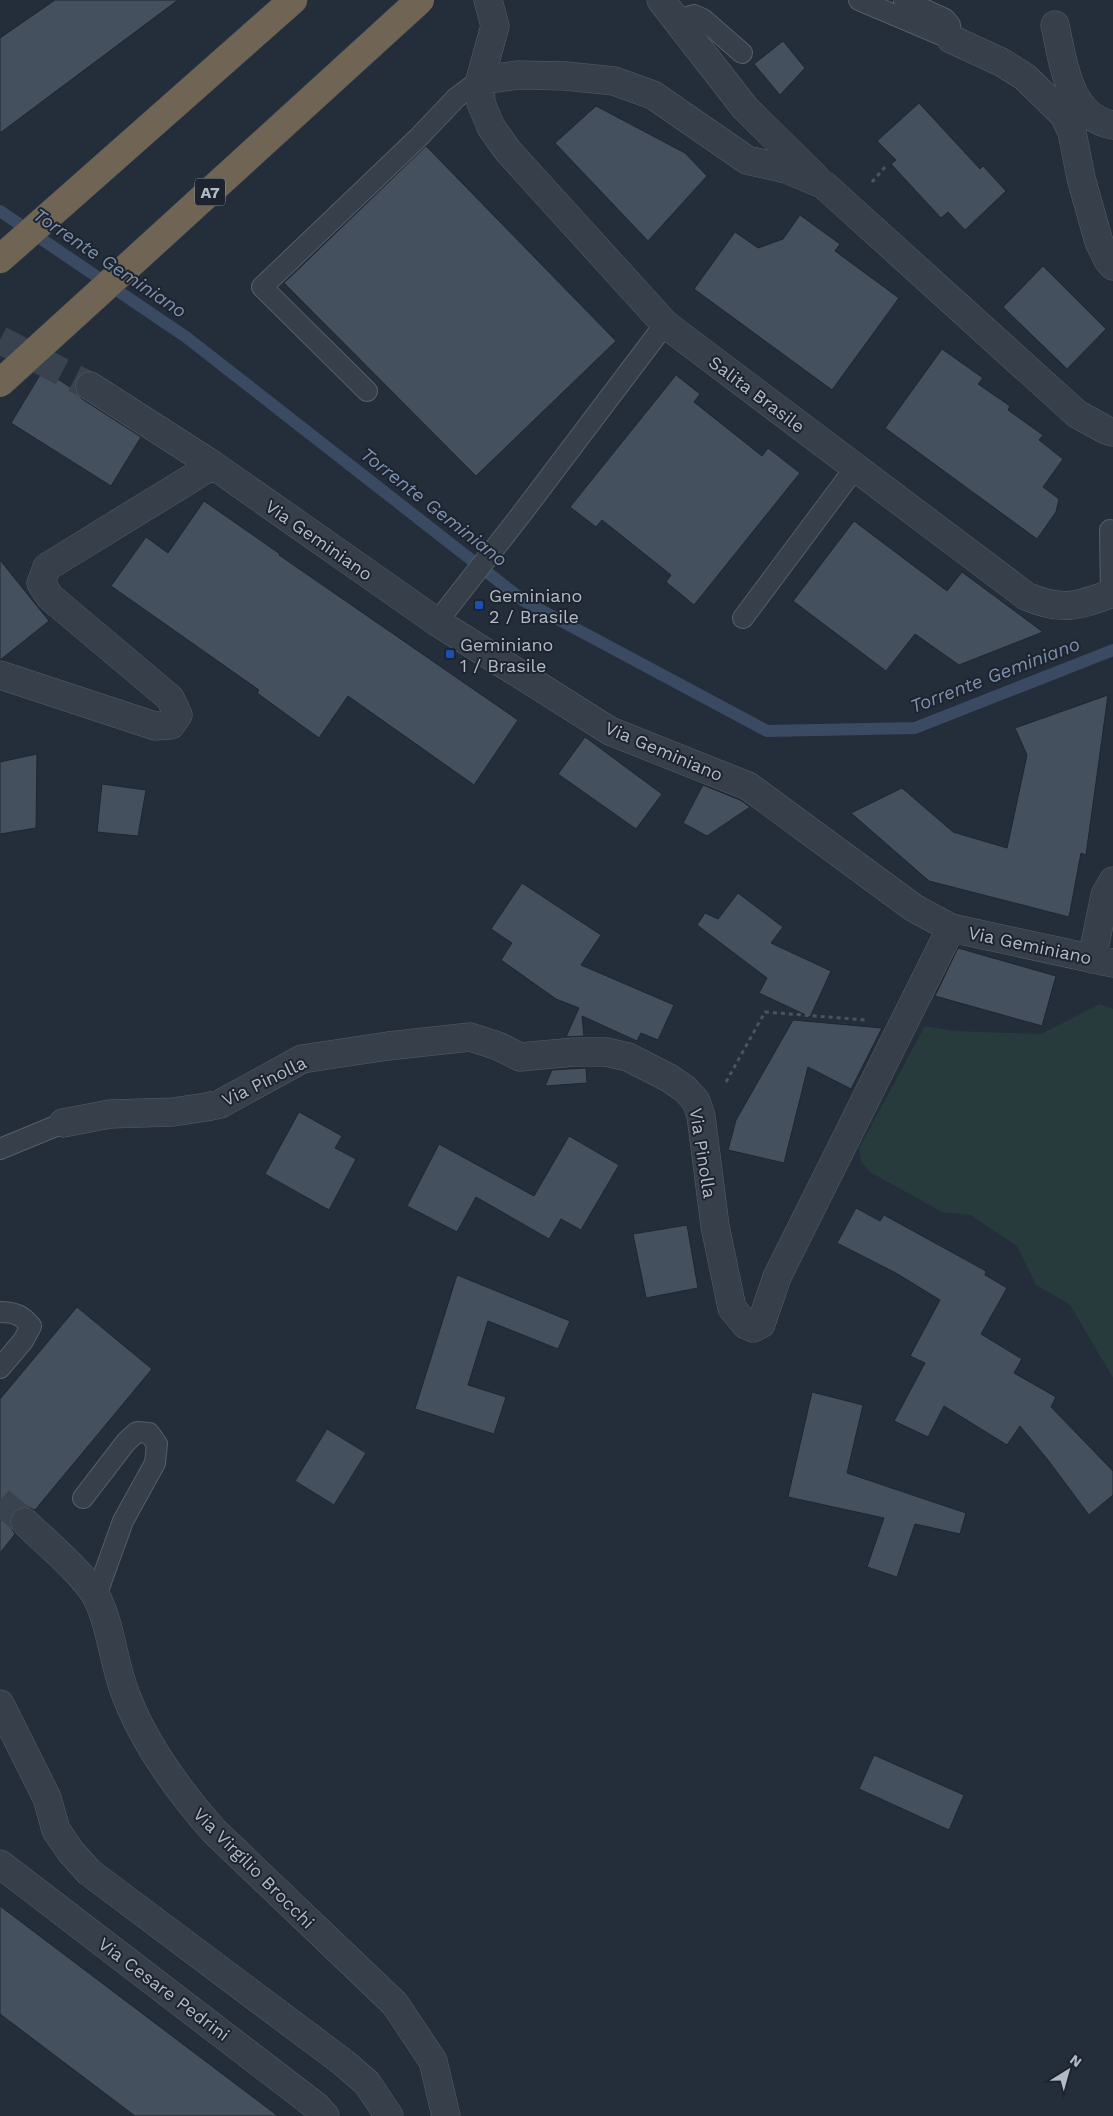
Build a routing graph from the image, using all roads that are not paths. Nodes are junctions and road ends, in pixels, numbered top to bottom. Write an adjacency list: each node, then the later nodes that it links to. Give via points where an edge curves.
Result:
1 (293, 0): 13 (highway)
2 (420, 0): 16 (highway, A7, bridge)
3 (488, 0): 10 (street, Salita Brasile, via 495,26)
4 (859, 0): 8 (lane)
5 (904, 0): 8 (lane, via 945,19 950,25)
6 (668, 11): 9 (lane, via 703,19); 12 (street, via 745,108)
7 (1055, 24): 11 (street, via 1064,66 1078,103 1090,116)
8 (951, 39): 14 (street, via 996,59 1025,77 1064,115 1072,132 1099,242)
9 (742, 53)
10 (480, 80): 12 (street, via 519,75 614,82 653,95 747,160 786,169); 15 (street, Salita Brasile, via 481,103 491,127 508,151); 18 (lane, via 456,98 262,287)
11 (1113, 125)
12 (824, 185): 19 (street, via 1077,414)
13 (0, 258)
14 (1113, 266)
15 (665, 324): 21 (street, Salita Brasile); 25 (lane)
16 (0, 383)
17 (90, 386): 20 (street, Via Geminiano)
18 (367, 391)
19 (1113, 432)
20 (212, 465): 25 (street, Via Geminiano); 26 (street, via 47,567 40,582 50,597 170,698 178,715 171,725 154,726)
21 (855, 468): 23 (street, Salita Brasile, via 1026,596 1039,602 1067,606 1081,605); 24 (lane)
22 (1110, 530): 23 (lane)
23 (1112, 593)
24 (743, 618)
25 (437, 622): 28 (street, Via Geminiano, via 610,731 748,786 914,908)
26 (0, 675)
27 (1113, 881): 29 (street, via 1105,895)
28 (950, 928): 29 (street, Via Geminiano); 30 (street, Via Pinolla, via 777,1277 761,1324 754,1328 746,1325 732,1308 715,1226 701,1116 696,1101 669,1078 628,1057 606,1052 520,1057 470,1037 380,1047 302,1059 213,1106 173,1112 110,1114)
29 (1102, 961)
30 (63, 1123): 31 (lane, Via Pinolla)
31 (0, 1149)
32 (0, 1312): 33 (lane, via 24,1317 31,1326)
33 (0, 1368)
34 (84, 1498): 36 (lane, via 126,1442 138,1432 149,1433 157,1444 155,1463 123,1521)
35 (25, 1522): 36 (street, Via Virgilio Brocchi)
36 (96, 1596): 41 (street, Via Virgilio Brocchi, via 127,1696 159,1758 188,1801 214,1831 395,2004 433,2061)
37 (0, 1704): 40 (street, via 47,1798 56,1830 70,1852 90,1872 344,2063 367,2083)
38 (0, 1864): 39 (street, Via Cesare Pedrini, via 309,2100)
39 (325, 2116)
40 (389, 2116)
41 (446, 2116)

